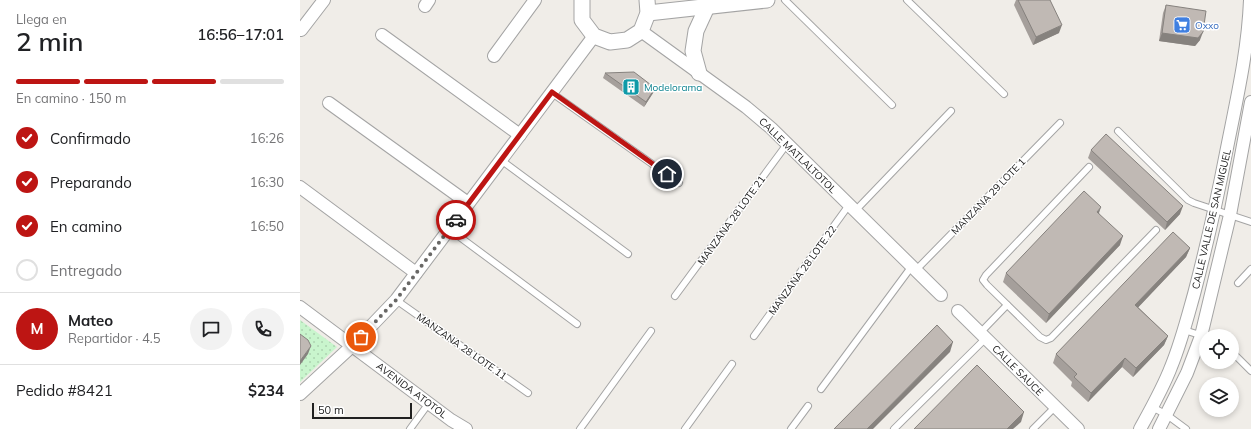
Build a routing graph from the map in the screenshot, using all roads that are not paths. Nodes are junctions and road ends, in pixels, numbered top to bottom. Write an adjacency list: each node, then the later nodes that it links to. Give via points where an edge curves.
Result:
1 (324, 0): 11 (street)
2 (535, 0): 15 (street)
3 (582, 0): 14 (street, via 582,20)
4 (767, 0): 9 (street)
5 (785, 0): 22 (lane)
6 (907, 0): 19 (lane)
7 (1250, 0): 10 (street, CALLE VALLE DE SAN MIGUEL)
8 (648, 7): 9 (street); 12 (street)
9 (707, 7): 17 (street, via 696,31 693,51)
10 (1250, 28): 16 (street, CALLE VALLE DE SAN MIGUEL)
11 (301, 30)
12 (641, 31): 14 (street, via 627,40 616,42); 17 (street, CALLE MATLALTOTOL)
13 (382, 35): 26 (street)
14 (594, 36): 18 (street)
15 (494, 56)
16 (1247, 71): 34 (street, CALLE VALLE DE SAN MIGUEL)
17 (699, 73): 27 (street, CALLE MATLALTOTOL, via 759,117)
18 (552, 92): 26 (street); 30 (lane)
19 (1004, 94)
20 (1251, 102): 35 (street, CALLE VALLE DE SAN MIGUEL)
21 (329, 103): 32 (street)
22 (892, 105)
23 (951, 111): 33 (lane, MANZANA 28 LOTE 22)
24 (1060, 123): 40 (lane, MANZANA 29 LOTE 1)
25 (1118, 131): 34 (lane, via 1188,200)
26 (520, 135): 28 (street)
27 (788, 144): 33 (street, CALLE MATLALTOTOL); 45 (lane, MANZANA 28 LOTE 21)
28 (501, 160): 32 (street); 39 (lane)
29 (1089, 168): 47 (lane, via 983,280)
30 (679, 183)
31 (300, 187): 42 (street)
32 (468, 204): 37 (street)
33 (852, 208): 40 (street, CALLE MATLALTOTOL); 55 (lane, MANZANA 28 LOTE 22)
34 (1215, 210): 35 (lane); 52 (street, CALLE VALLE DE SAN MIGUEL)
35 (1230, 215): 36 (lane); 51 (street, CALLE VALLE DE SAN MIGUEL)
36 (1251, 222)
37 (449, 229): 42 (street); 50 (lane)
38 (1156, 230): 47 (lane, via 1049,340 1040,337)
39 (628, 254)
40 (914, 268): 44 (street, CALLE MATLALTOTOL); 62 (lane, MANZANA 29 LOTE 1)
41 (1251, 269): 43 (lane)
42 (416, 273): 46 (street)
43 (1238, 283)
44 (941, 295)
45 (675, 296)
46 (396, 300): 57 (street); 63 (lane, MANZANA 28 LOTE 11)
47 (1007, 305): 56 (lane)
48 (300, 308): 57 (street, AVENIDA ATOTOL)
49 (958, 311): 56 (street, CALLE SAUCE)
50 (578, 324)
51 (1206, 329)
52 (1184, 330): 54 (lane); 68 (street, CALLE VALLE DE SAN MIGUEL, via 1171,368)
53 (651, 331): 72 (lane)
54 (1199, 335)
55 (754, 336)
56 (983, 336): 67 (street, CALLE SAUCE); 75 (lane)
57 (352, 346): 64 (street); 65 (street, AVENIDA ATOTOL)
58 (1199, 348): 69 (street, CALLE VALLE DE SAN MIGUEL)
59 (1239, 359): 61 (lane)
60 (732, 364): 73 (lane)
61 (1251, 370)
62 (821, 390)
63 (528, 393)
64 (300, 394)
65 (429, 403): 70 (lane); 71 (street, AVENIDA ATOTOL)
66 (808, 406): 74 (lane)
67 (1055, 407): 76 (lane); 77 (street, CALLE SAUCE)
68 (1152, 407): 69 (lane); 78 (street, CALLE VALLE DE SAN MIGUEL)
69 (1167, 415): 79 (street, CALLE VALLE DE SAN MIGUEL); 80 (lane)
70 (410, 429)
71 (466, 429)
72 (580, 429)
73 (685, 429)
74 (791, 429)
75 (894, 429)
76 (1033, 429)
77 (1078, 429)
78 (1140, 429)
79 (1159, 429)
80 (1186, 429)

